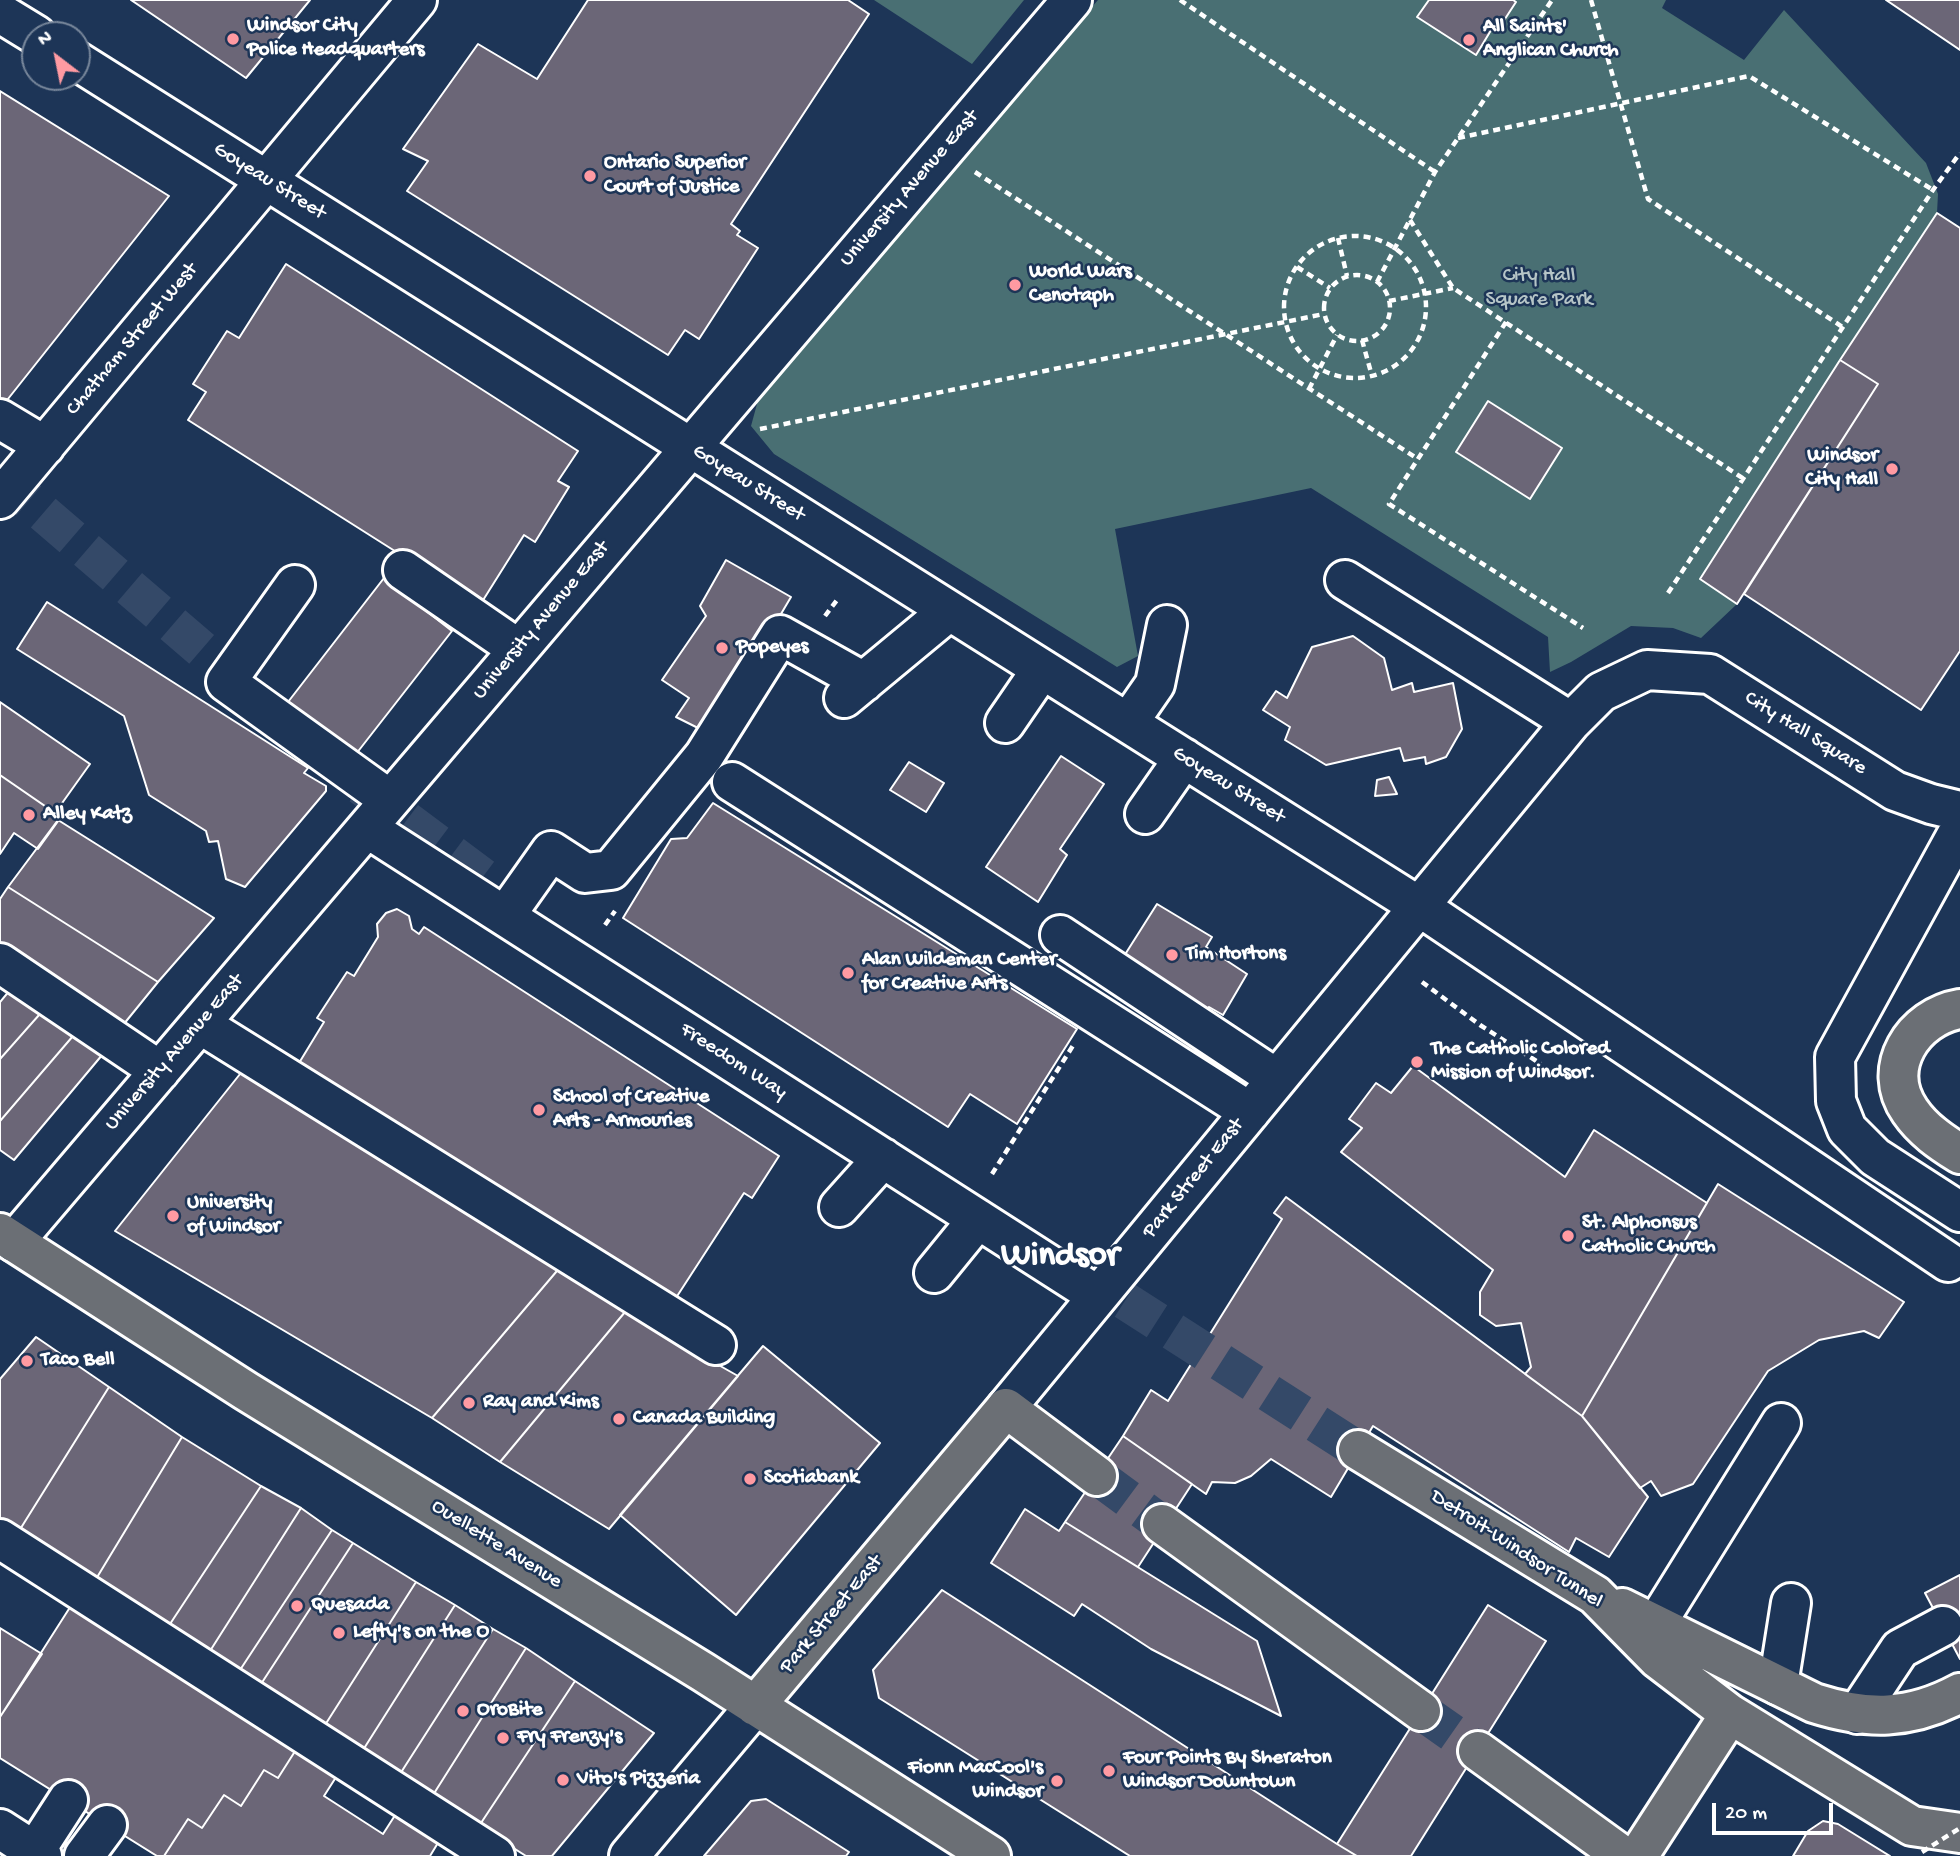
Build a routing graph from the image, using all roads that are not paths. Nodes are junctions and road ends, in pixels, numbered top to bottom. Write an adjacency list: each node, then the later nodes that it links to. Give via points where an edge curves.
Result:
1 (417, 0): 6 (street, Chatham Street West)
2 (1072, 0): 9 (street, University Avenue East)
3 (0, 13): 4 (street)
4 (21, 26)
5 (91, 70): 6 (street, Goyeau Street)
6 (267, 181): 8 (street, Chatham Street West); 9 (street, Goyeau Street)
7 (0, 419): 8 (street)
8 (45, 446): 10 (street, Chatham Street West)
9 (690, 448): 14 (street, Goyeau Street); 16 (street, University Avenue East)
10 (1, 497)
11 (402, 570): 16 (street)
12 (1345, 580): 19 (street)
13 (295, 585): 25 (street, Freedom Way, via 226,682)
14 (949, 611): 17 (street, Goyeau Street); 29 (street, via 853,691 780,635 704,756 611,870 585,873 551,851)
15 (1167, 625): 21 (street, via 1155,684)
16 (518, 649): 25 (street, University Avenue East)
17 (1042, 669): 20 (street); 21 (street, Goyeau Street)
18 (1647, 670): 19 (street, Park Street East, via 1601,692); 24 (street, City Hall Square, via 1710,674 1895,791)
19 (1571, 722): 28 (street, Park Street East)
20 (1005, 723)
21 (1128, 723): 22 (street, Goyeau Street)
22 (1184, 758): 26 (street); 28 (street, Goyeau Street)
23 (732, 782): 36 (street)
24 (1960, 811)
25 (379, 814): 29 (street, Freedom Way); 33 (street, University Avenue East)
26 (1145, 814)
27 (1960, 829): 40 (street, via 1835,1057 1836,1101 1847,1129 1875,1157)
28 (1420, 907): 35 (street, Park Street East); 43 (street, Goyeau Street)
29 (505, 916): 38 (street, Freedom Way)
30 (1060, 935): 35 (street)
31 (0, 963): 34 (street)
32 (1960, 1009): 37 (main road, via 1943,1012 1924,1024 1911,1037 1900,1066 1908,1109 1922,1126)
33 (201, 1024): 34 (street, University Avenue East); 46 (street)
34 (160, 1071): 42 (street, University Avenue East)
35 (1277, 1079): 36 (street, Park Street East)
36 (1250, 1112): 45 (street, Park Street East)
37 (1960, 1154)
38 (883, 1157): 39 (street); 41 (street, Freedom Way)
39 (839, 1207)
40 (1960, 1212)
41 (978, 1219): 44 (street); 45 (street, Freedom Way)
42 (5, 1244): 59 (main road, Ouellette Avenue)
43 (1948, 1262)
44 (934, 1273)
45 (1098, 1296): 47 (street, Park Street East)
46 (716, 1345)
47 (1006, 1408): 50 (main road); 59 (main road, Park Street East)
48 (1781, 1423): 55 (street)
49 (1358, 1451): 53 (main road, Detroit-Windsor Tunnel)
50 (1097, 1476)
51 (1162, 1524): 60 (main road)
52 (0, 1539): 70 (street)
53 (1595, 1595): 55 (main road); 61 (main road, Detroit-Windsor Tunnel, via 1658,1659)
54 (1791, 1603): 57 (street)
55 (1656, 1624): 57 (main road)
56 (1943, 1626): 62 (street, via 1900,1649)
57 (1778, 1685): 62 (main road, via 1814,1703)
58 (1960, 1693): 62 (main road, via 1924,1710)
59 (755, 1706): 71 (street); 72 (main road, Ouellette Avenue)
60 (1421, 1711)
61 (1730, 1714): 67 (main road, Detroit-Windsor Tunnel, via 1913,1826); 74 (main road)
62 (1857, 1714)
63 (1478, 1751): 73 (main road)
64 (68, 1800): 68 (street)
65 (107, 1825): 69 (street)
66 (0, 1829): 68 (street)
67 (1960, 1831)
68 (38, 1854)
69 (84, 1856)
70 (495, 1856)
71 (629, 1856)
72 (991, 1856)
73 (1623, 1856)
74 (1638, 1856)

